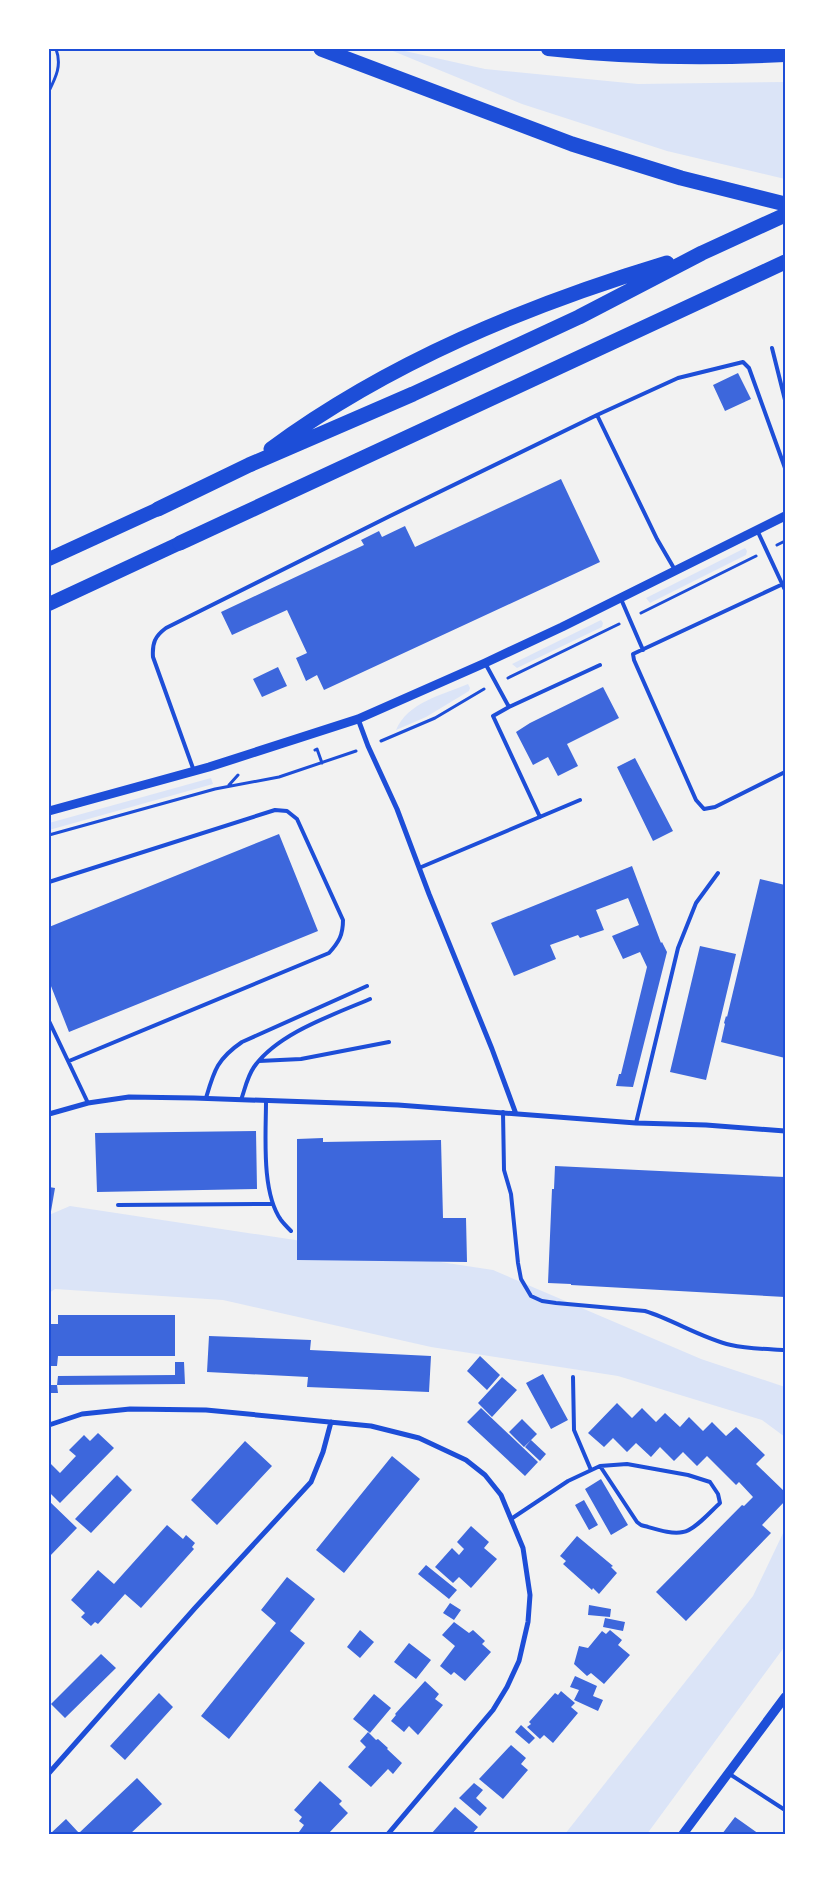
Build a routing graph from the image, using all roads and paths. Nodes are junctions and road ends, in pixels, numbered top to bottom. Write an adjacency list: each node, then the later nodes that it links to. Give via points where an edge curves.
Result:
1 (56, 49): 5 (path, via 59,68)
2 (320, 49): 6 (highway, via 527,128 650,169)
3 (548, 49): 4 (highway, via 690,58)
4 (785, 55)
5 (49, 91)
6 (785, 204)
7 (785, 215): 8 (highway)
8 (702, 253): 13 (highway, via 571,321); 13 (highway, via 628,275 518,315 400,369 302,426)
9 (785, 262): 18 (highway)
10 (772, 348): 11 (lane)
11 (785, 400)
12 (597, 416): 14 (lane, via 678,378 743,362 749,368); 20 (lane); 30 (lane, via 390,516 158,634 152,648 153,657)
13 (249, 465): 15 (highway)
14 (785, 468)
15 (158, 509): 19 (highway)
16 (785, 516): 17 (street)
17 (757, 530): 20 (street); 21 (lane)
18 (180, 543): 24 (highway)
19 (49, 559)
20 (675, 570): 23 (street)
21 (783, 584): 22 (lane); 25 (lane)
22 (785, 590)
23 (621, 598): 25 (lane); 26 (street)
24 (49, 604)
25 (643, 650): 31 (lane, via 633,654 634,660 696,800 704,809 715,807)
26 (485, 663): 28 (lane); 29 (street)
27 (600, 665): 28 (lane)
28 (509, 707): 34 (lane, via 493,716)
29 (358, 718): 30 (street); 35 (street)
30 (194, 771): 33 (street)
31 (785, 772)
32 (580, 800): 34 (lane)
33 (49, 811)
34 (540, 817): 35 (lane)
35 (419, 868): 50 (street)
36 (718, 873): 51 (lane, via 696,904 678,948)
37 (49, 882): 43 (lane, via 275,810 287,811 297,819 343,920 343,933 329,953)
38 (367, 986): 44 (lane, via 242,1042 227,1052 213,1074)
39 (370, 999): 42 (lane, via 290,1036)
40 (49, 1021): 43 (lane)
41 (389, 1042): 42 (lane, via 301,1059)
42 (259, 1061): 45 (lane, via 249,1076)
43 (69, 1062): 47 (lane)
44 (206, 1098): 45 (street); 47 (street, via 129,1097)
45 (241, 1100): 46 (street)
46 (266, 1101): 48 (street); 53 (lane, via 266,1151)
47 (88, 1103): 49 (street)
48 (503, 1112): 50 (street); 56 (lane, via 504,1170 511,1194 521,1279 531,1296 556,1303 644,1311 732,1346)
49 (49, 1114)
50 (516, 1114): 51 (street)
51 (636, 1123): 52 (street)
52 (785, 1131)
53 (273, 1204): 54 (lane); 55 (lane, via 280,1220)
54 (118, 1205)
55 (291, 1232)
56 (785, 1350)
57 (572, 1377): 61 (lane, via 574,1430)
58 (331, 1422): 59 (street, via 206,1410 130,1409 82,1414); 62 (street, via 371,1426 419,1438 466,1460 485,1475 501,1495); 64 (street, via 311,1482)
59 (49, 1424)
60 (600, 1466): 60 (lane, via 628,1464 688,1475 710,1482 720,1503 685,1532 641,1525); 61 (lane)
61 (591, 1470): 62 (lane, via 560,1485)
62 (511, 1519): 67 (street, via 523,1548 530,1595 528,1622 516,1670 493,1710)
63 (785, 1696): 65 (street)
64 (49, 1773)
65 (728, 1773): 66 (lane); 68 (street)
66 (785, 1810)
67 (388, 1834)
68 (683, 1834)

